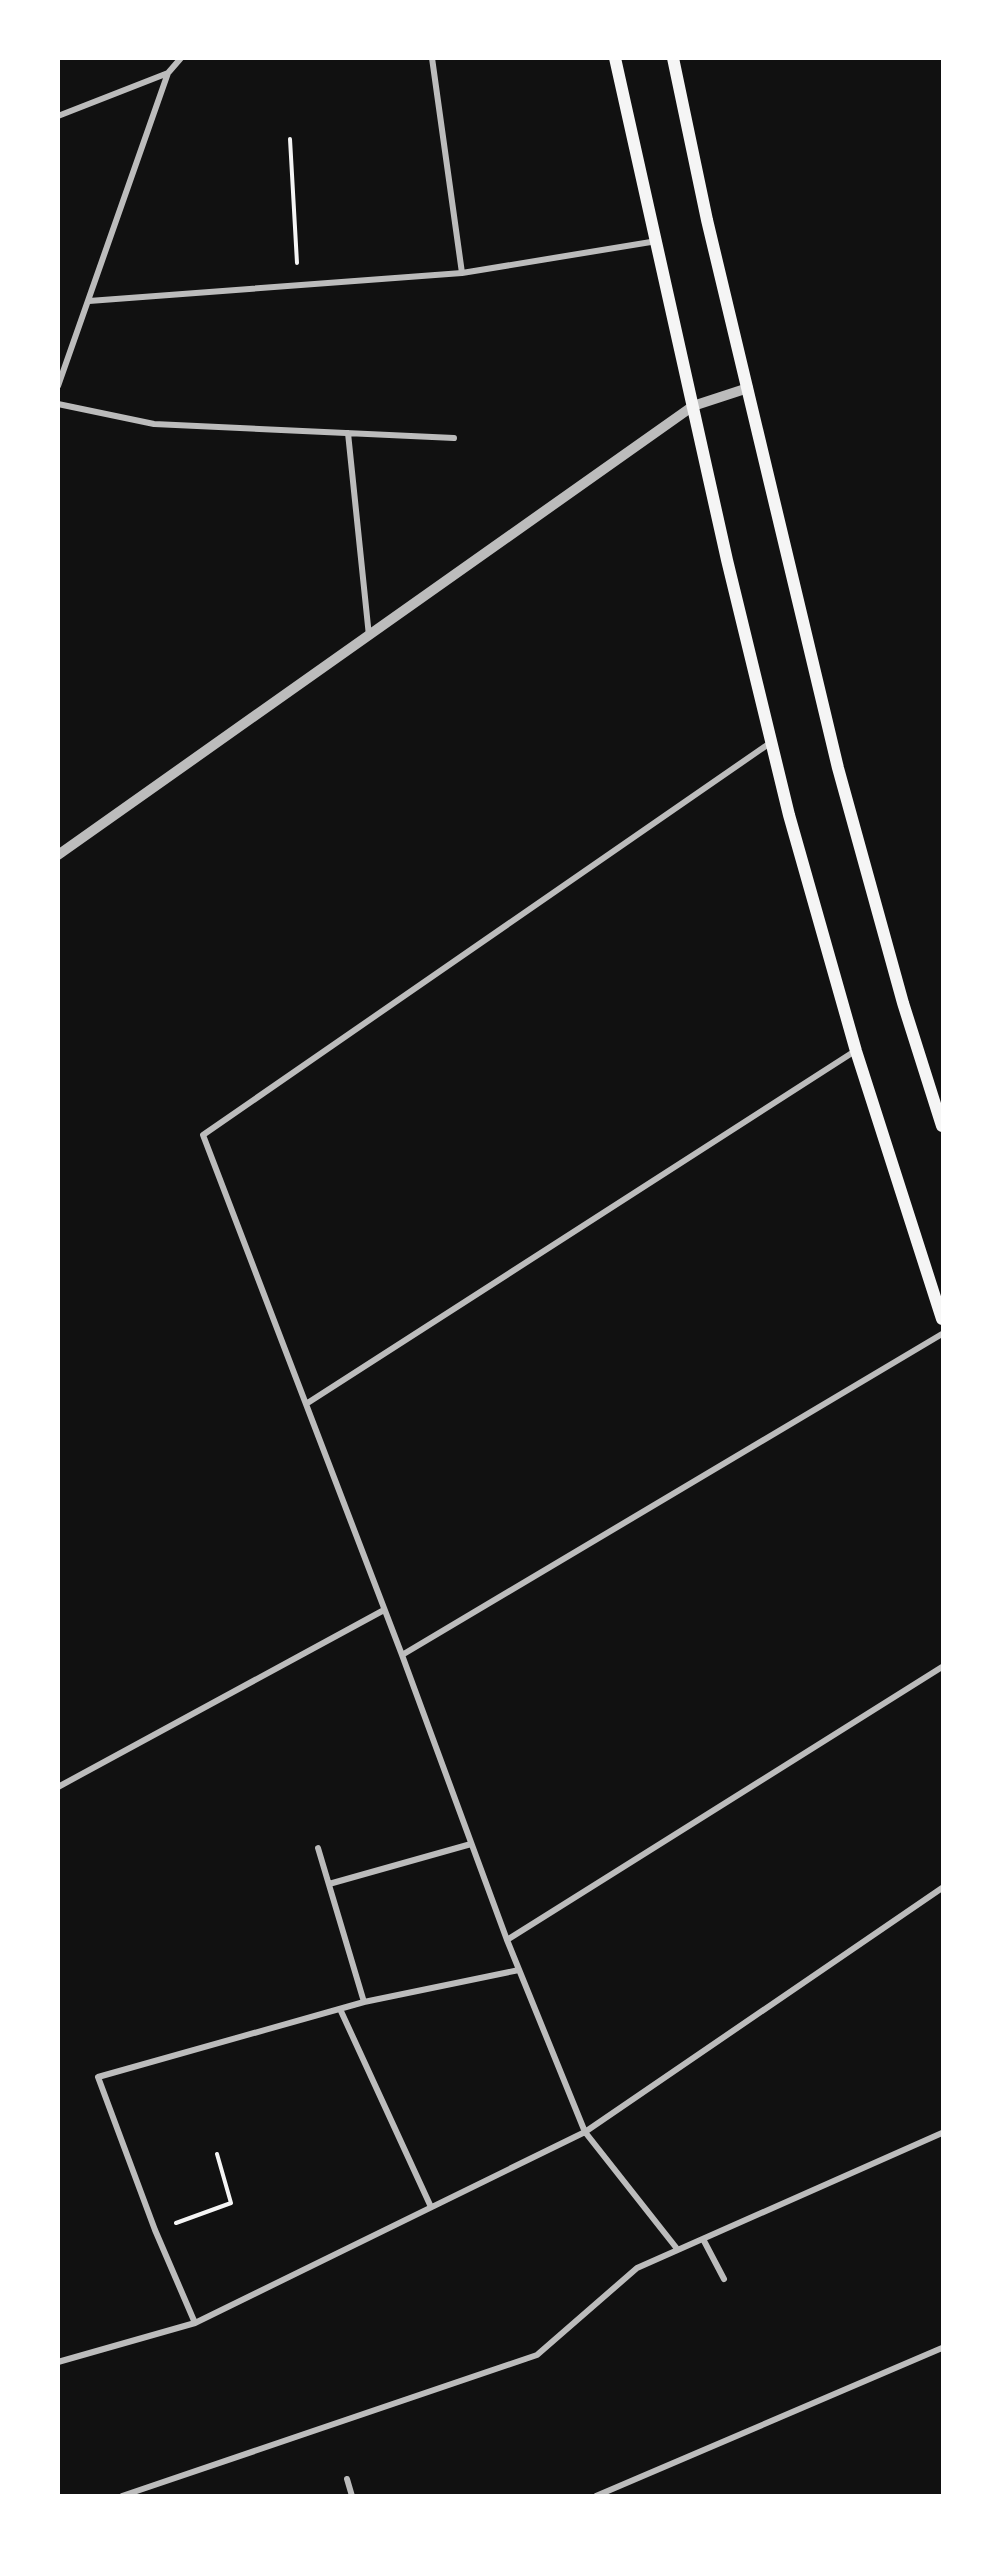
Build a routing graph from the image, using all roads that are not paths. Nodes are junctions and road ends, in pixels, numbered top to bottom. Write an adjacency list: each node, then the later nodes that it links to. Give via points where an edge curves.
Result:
1 (181, 58): 5 (street)
2 (432, 58): 8 (street)
3 (615, 58): 7 (main road)
4 (673, 58): 11 (main road)
5 (168, 73): 6 (street); 9 (street)
6 (58, 116)
7 (657, 241): 8 (street); 13 (main road)
8 (462, 273): 9 (street)
9 (88, 301): 10 (street)
10 (58, 386)
11 (748, 388): 13 (street); 20 (main road, via 838,768 903,1003)
12 (58, 404): 14 (street, via 154,424)
13 (693, 406): 16 (street); 17 (main road)
14 (348, 433): 15 (street); 16 (street)
15 (454, 438)
16 (369, 636): 18 (street)
17 (771, 742): 19 (main road); 23 (street, via 203,1135)
18 (58, 855)
19 (856, 1051): 21 (main road); 23 (street)
20 (942, 1126)
21 (942, 1319)
22 (942, 1334): 25 (street)
23 (306, 1404): 24 (street)
24 (384, 1610): 25 (street); 27 (street)
25 (402, 1655): 28 (street)
26 (942, 1667): 32 (street)
27 (58, 1787)
28 (471, 1844): 30 (street); 32 (street)
29 (318, 1848): 30 (street)
30 (329, 1884): 34 (street)
31 (942, 1888): 36 (street)
32 (507, 1940): 33 (street)
33 (519, 1970): 34 (street); 36 (street)
34 (364, 2002): 35 (street)
35 (340, 2009): 38 (street); 42 (street, via 98,2077 155,2230)
36 (585, 2132): 38 (street); 40 (street)
37 (942, 2133): 39 (street)
38 (431, 2207): 42 (street)
39 (703, 2239): 40 (street); 41 (street)
40 (678, 2250): 46 (street, via 637,2268 537,2355)
41 (724, 2279)
42 (195, 2323): 44 (street)
43 (942, 2348): 48 (street)
44 (58, 2362)
45 (347, 2479): 47 (street)
46 (122, 2496)
47 (352, 2496)
48 (596, 2496)

